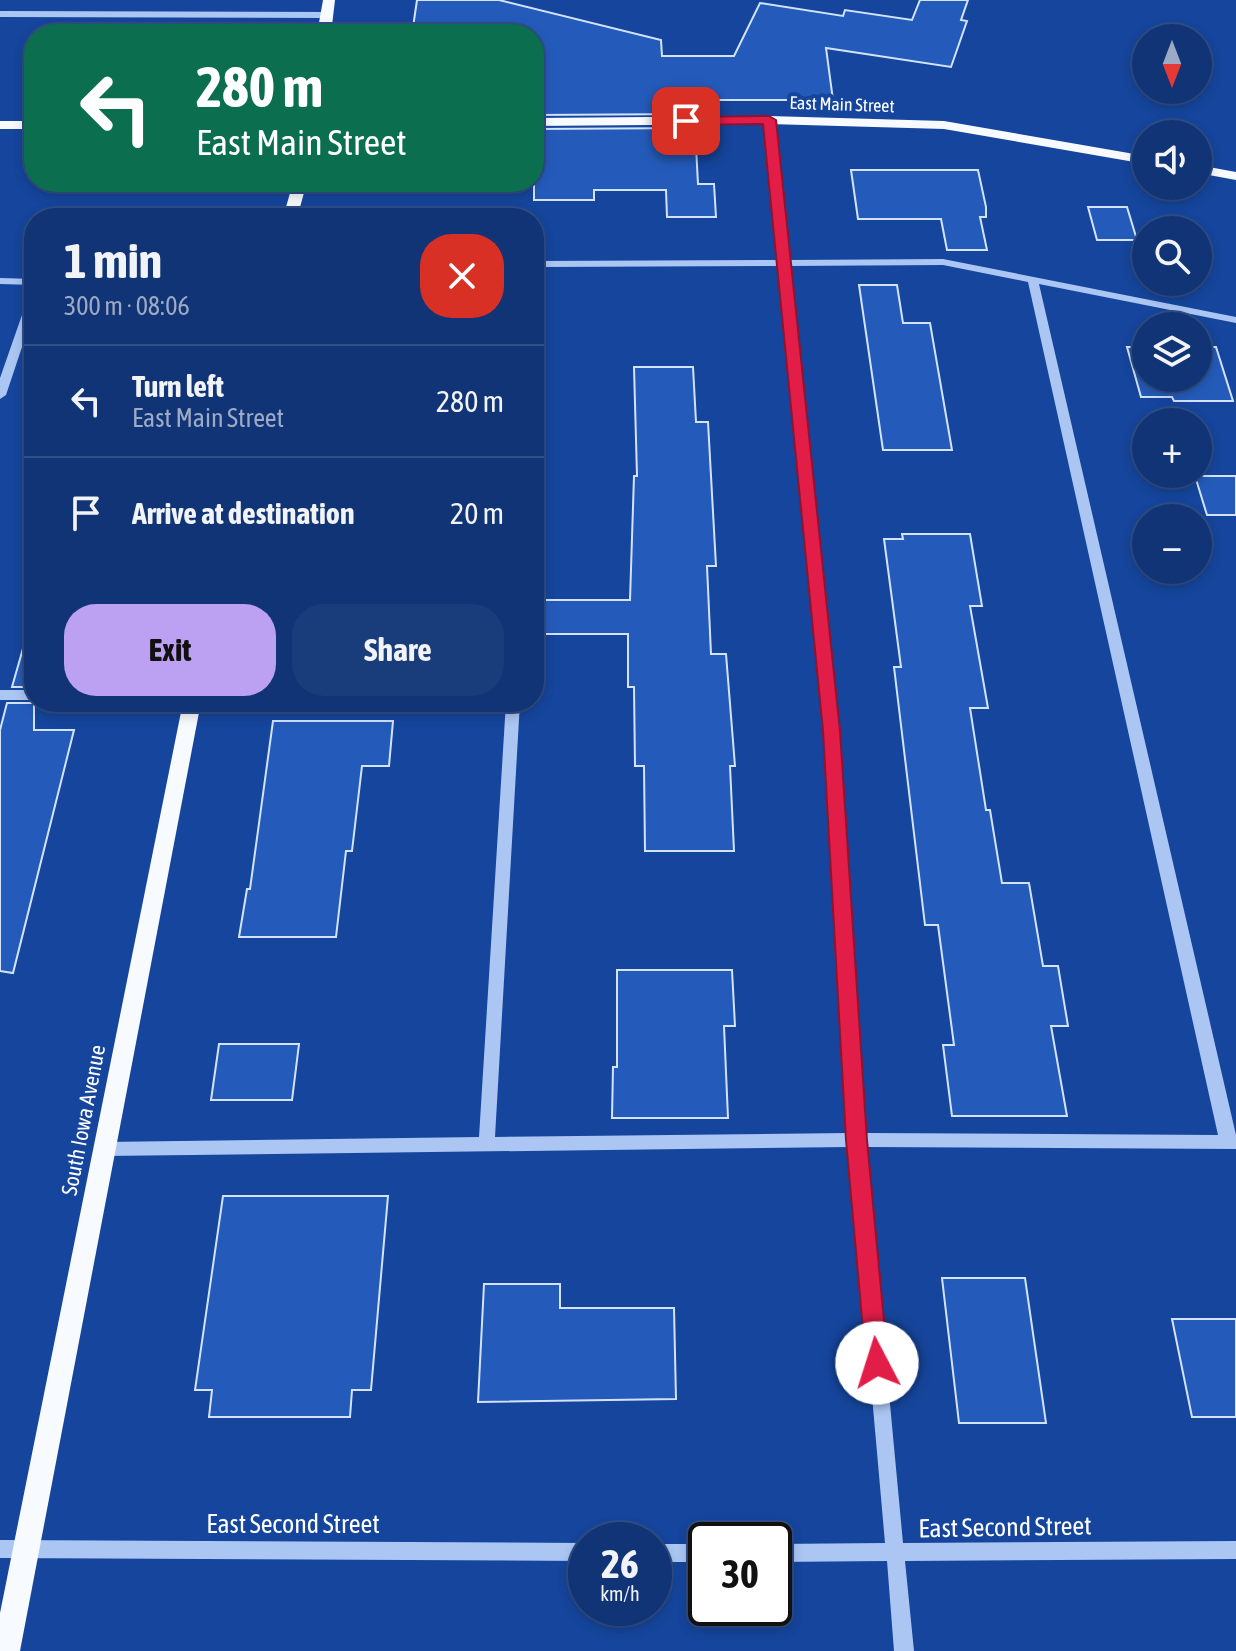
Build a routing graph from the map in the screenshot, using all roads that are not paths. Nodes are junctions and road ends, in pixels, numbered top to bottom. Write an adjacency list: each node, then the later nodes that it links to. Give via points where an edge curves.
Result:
1 (329, 0): 3 (main road)
2 (0, 14): 3 (street)
3 (326, 15): 4 (main road)
4 (325, 24)
5 (769, 120): 6 (main road, East Main Street); 9 (main road, East Main Street, via 944,125); 12 (street)
6 (544, 122)
7 (0, 125): 8 (main road)
8 (24, 125)
9 (1132, 158)
10 (1212, 172): 11 (main road)
11 (1235, 178)
12 (781, 262): 13 (street); 14 (street, via 943,262); 24 (street, via 832,731)
13 (544, 264)
14 (1032, 278): 17 (street); 25 (street)
15 (0, 281): 16 (street)
16 (24, 282)
17 (1236, 320)
18 (24, 324): 19 (street)
19 (0, 395)
20 (0, 695): 21 (street)
21 (24, 695)
22 (190, 712): 27 (main road, South Iowa Avenue)
23 (512, 712): 26 (street)
24 (857, 1140): 25 (street); 26 (street); 32 (street)
25 (1232, 1142)
26 (487, 1143): 27 (street)
27 (104, 1149): 28 (main road, South Iowa Avenue)
28 (13, 1549): 30 (street, East Second Street); 33 (main road, South Iowa Avenue)
29 (1236, 1550): 32 (street, East Second Street)
30 (568, 1552)
31 (792, 1553): 32 (street, East Second Street)
32 (895, 1554): 34 (street)
33 (6, 1651)
34 (904, 1651)

